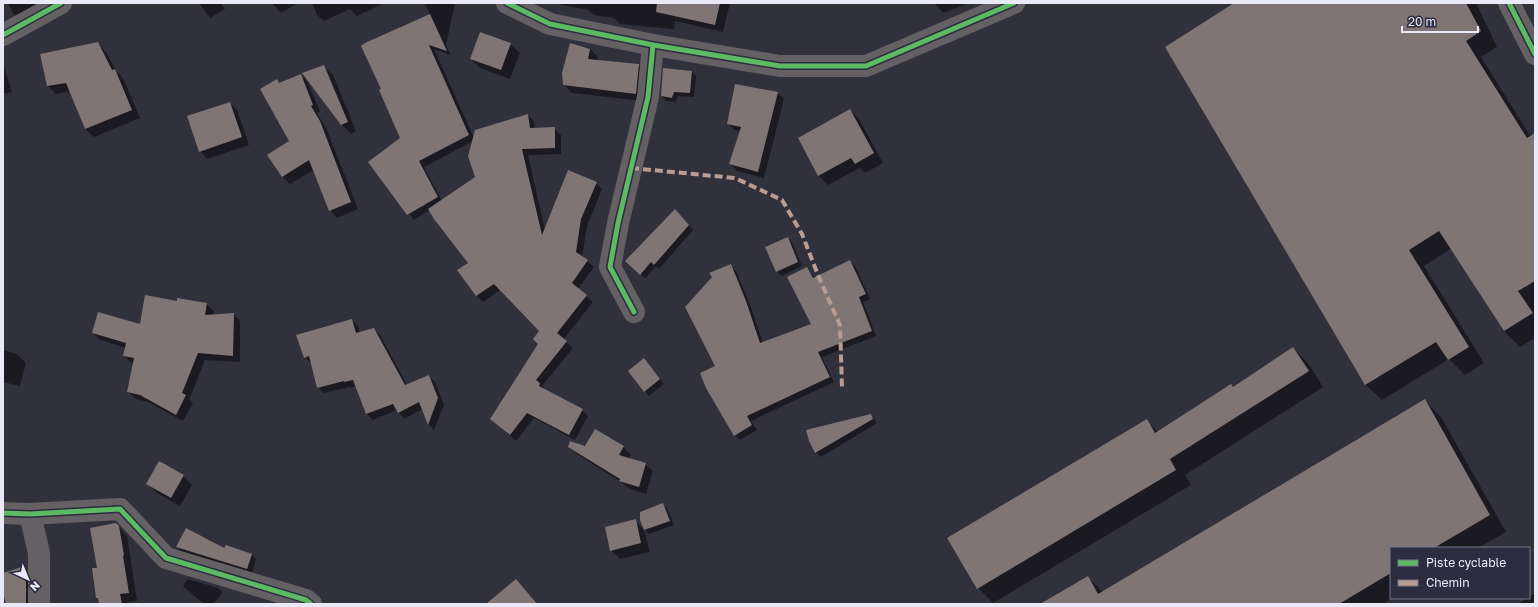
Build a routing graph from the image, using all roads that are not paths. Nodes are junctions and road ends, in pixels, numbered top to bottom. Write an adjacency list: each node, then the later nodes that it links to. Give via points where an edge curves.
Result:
1 (61, 3): 5 (street)
2 (507, 3): 6 (street, via 550,24)
3 (1014, 3): 6 (street, via 866,66 780,66)
4 (1509, 3): 7 (street)
5 (3, 35)
6 (653, 45): 8 (street, via 648,97 610,266)
7 (1535, 54)
8 (634, 312)
9 (3, 513): 10 (street)
10 (30, 514): 11 (street, via 38,553); 12 (street, via 120,509 166,558 306,600)
11 (39, 604)
12 (311, 604)

